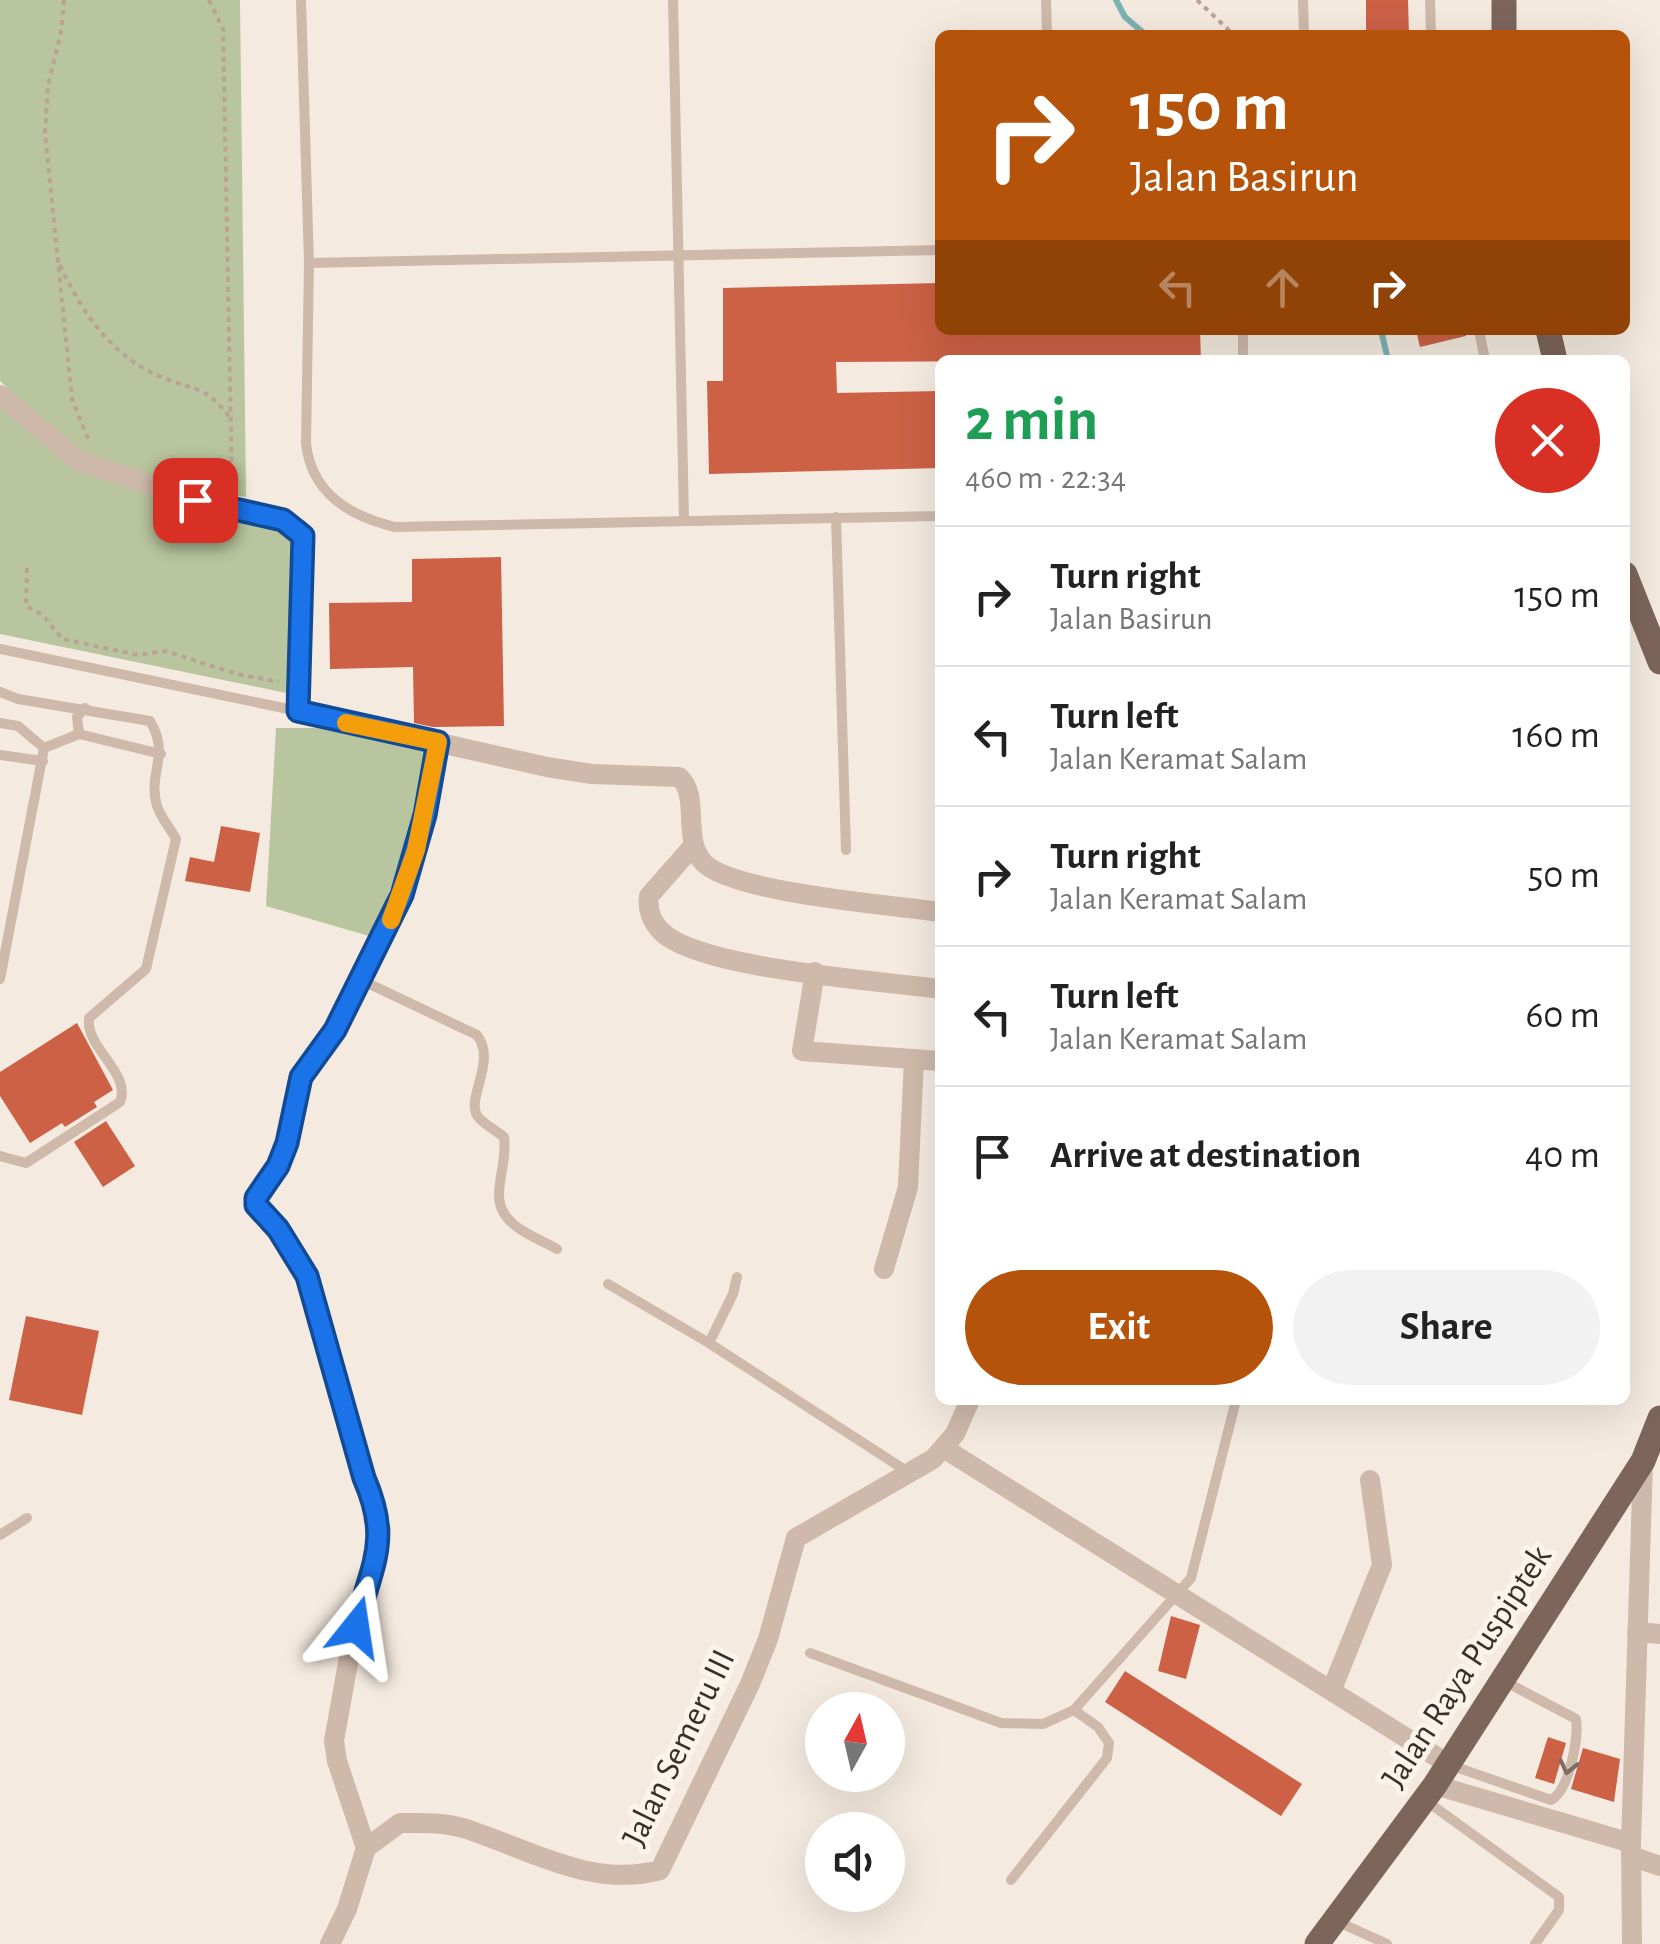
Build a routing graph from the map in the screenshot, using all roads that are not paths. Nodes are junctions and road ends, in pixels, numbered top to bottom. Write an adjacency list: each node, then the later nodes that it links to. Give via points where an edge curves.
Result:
1 (302, 0): 13 (lane)
2 (672, 0): 12 (lane)
3 (1046, 0): 7 (lane)
4 (1303, 0): 8 (lane)
5 (1430, 0): 9 (lane)
6 (1504, 0): 10 (main road)
7 (1047, 30)
8 (1304, 30)
9 (1431, 30)
10 (1504, 30)
11 (935, 250): 12 (lane)
12 (679, 254): 13 (lane); 17 (lane)
13 (308, 263): 17 (lane, via 308,464 343,508 395,526)
14 (0, 395): 23 (street, via 79,461 283,520 303,536)
15 (935, 516): 16 (lane)
16 (836, 517): 17 (lane); 32 (lane)
17 (684, 519)
18 (1630, 587): 20 (main road)
19 (1, 652): 23 (lane)
20 (1660, 662)
21 (0, 692): 22 (lane)
22 (85, 708): 25 (lane, via 77,717); 28 (lane, via 150,721)
23 (298, 711): 26 (street)
24 (0, 723): 27 (lane, via 18,726)
25 (80, 734): 27 (lane); 28 (lane)
26 (438, 742): 31 (street, via 592,774 679,777 686,784); 36 (street, via 416,850)
27 (44, 748): 30 (lane)
28 (161, 754): 40 (lane, via 156,802 176,839 150,957 146,969 89,1018 87,1029 123,1094 120,1102 26,1162)
29 (0, 755): 30 (lane)
30 (43, 761): 35 (lane)
31 (692, 846): 33 (street, via 705,864 730,878); 34 (street, via 650,896 650,916 661,931 750,964)
32 (846, 850)
33 (935, 911)
34 (815, 972): 37 (street); 38 (street, via 802,1051)
35 (0, 979)
36 (361, 980): 41 (lane, via 483,1043 486,1059 474,1107 476,1117 504,1138 502,1210 509,1222); 63 (street, via 301,1077 287,1143 256,1205 307,1276 381,1530 334,1741)
37 (935, 988)
38 (914, 1059): 39 (street); 42 (street, via 908,1187)
39 (935, 1061)
40 (0, 1156)
41 (557, 1248)
42 (884, 1269)
43 (737, 1277): 45 (lane)
44 (608, 1284): 45 (lane)
45 (709, 1343): 51 (lane)
46 (967, 1405): 49 (street)
47 (1235, 1405): 55 (lane, via 1190,1578)
48 (1660, 1418): 50 (main road, Jalan Raya Puspiptek)
49 (945, 1449): 51 (street, Jalan Semeru III); 55 (street)
50 (1642, 1461): 56 (street); 59 (main road, Jalan Raya Puspiptek)
51 (909, 1472): 63 (street, Jalan Semeru III, via 796,1538 750,1684 660,1870 639,1876 584,1872 437,1823 400,1823)
52 (1370, 1480): 60 (street, via 1382,1565)
53 (27, 1518): 54 (lane)
54 (0, 1535)
55 (1178, 1594): 60 (street); 61 (lane)
56 (1637, 1632): 57 (street); 64 (street)
57 (1660, 1634)
58 (810, 1654): 61 (lane, via 1001,1723 1043,1724)
59 (1503, 1681): 62 (main road, Jalan Raya Puspiptek); 62 (lane, one-way to 62, via 1576,1719 1563,1791 1551,1800)
60 (1332, 1690): 62 (street)
61 (1074, 1710): 66 (lane, via 1109,1743 1106,1758)
62 (1436, 1783): 64 (street); 67 (main road, Jalan Raya Puspiptek); 71 (lane, via 1560,1899)
63 (366, 1848): 68 (street)
64 (1631, 1849): 65 (street); 72 (street)
65 (1660, 1866)
66 (1010, 1880)
67 (1334, 1920): 69 (main road, Jalan Raya Puspiptek); 70 (lane)
68 (330, 1944)
69 (1317, 1944)
70 (1388, 1944)
71 (1535, 1944)
72 (1632, 1944)

